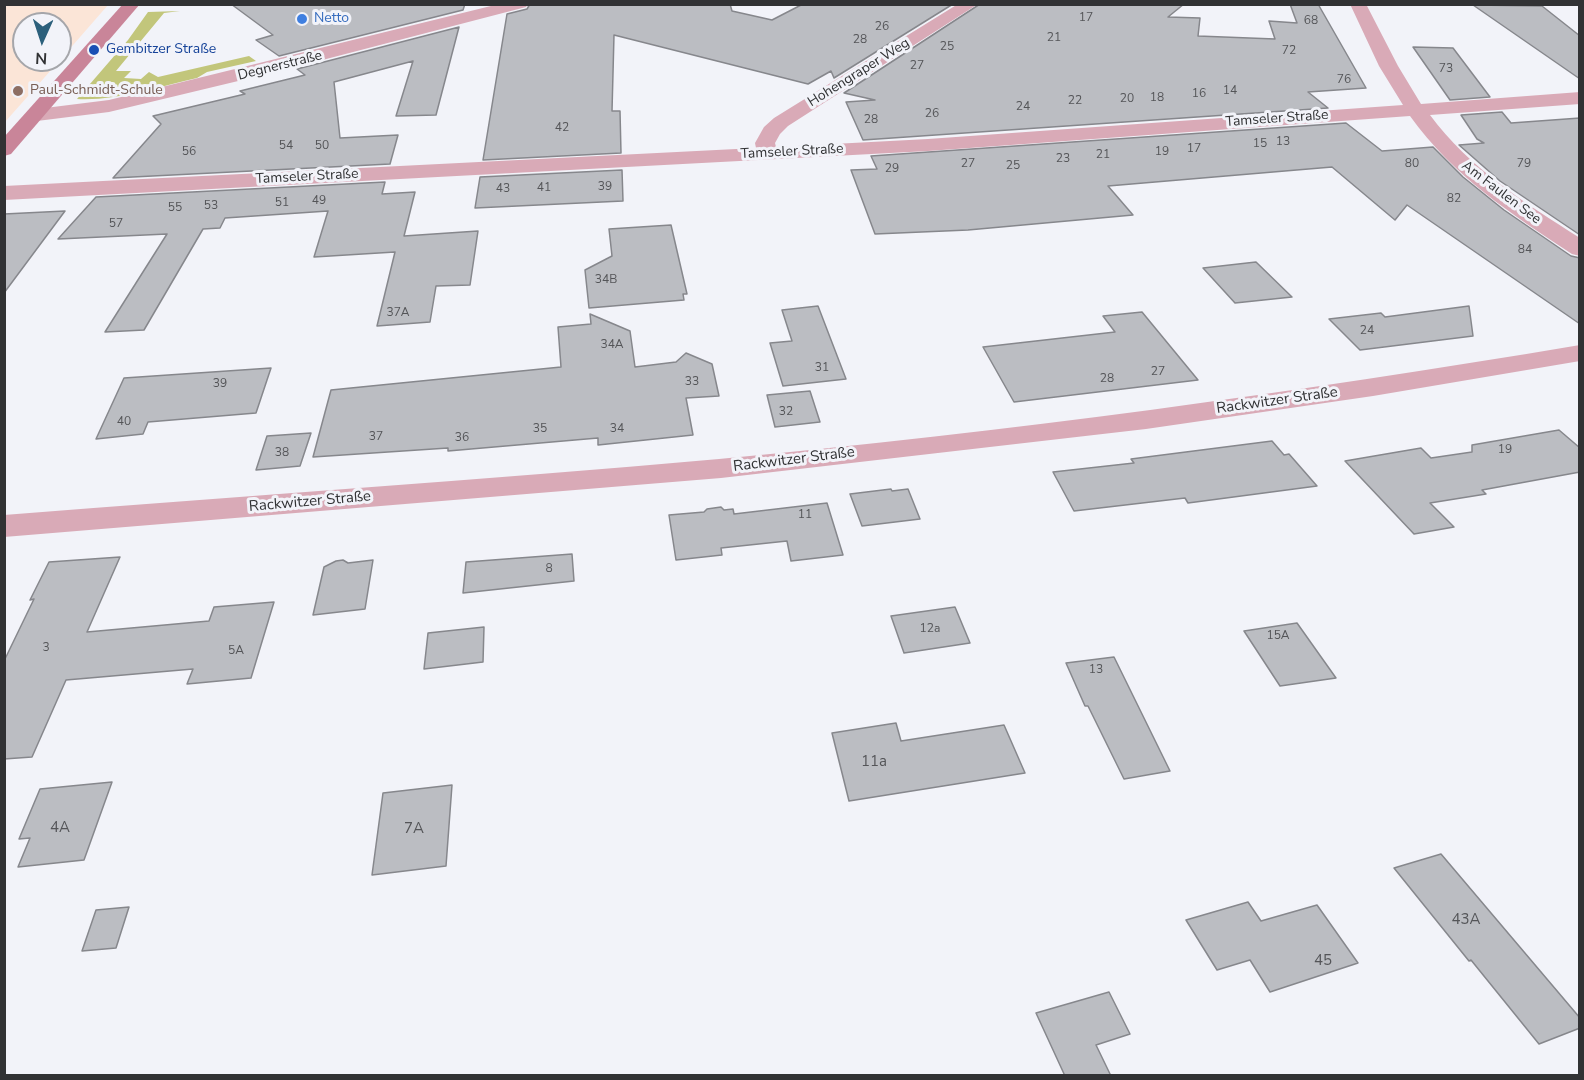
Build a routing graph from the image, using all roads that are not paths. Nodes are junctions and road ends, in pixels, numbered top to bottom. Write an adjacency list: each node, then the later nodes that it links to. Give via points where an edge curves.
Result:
1 (132, 4): 7 (street)
2 (520, 4): 7 (street, Degnerstraße, via 109,106)
3 (970, 4): 9 (street, Hohengraper Weg, via 781,122 765,143)
4 (1358, 4): 6 (street, Am Faulen See)
5 (1580, 98): 6 (street, Tamseler Straße)
6 (1416, 109): 9 (street, Tamseler Straße); 11 (street, Am Faulen See, via 1456,159)
7 (37, 115): 8 (street)
8 (4, 150)
9 (768, 153): 10 (street, Tamseler Straße)
10 (4, 193)
11 (1580, 249)
12 (1580, 353): 13 (street, Rackwitzer Straße, via 1373,388 1146,420 721,468)
13 (4, 525)

